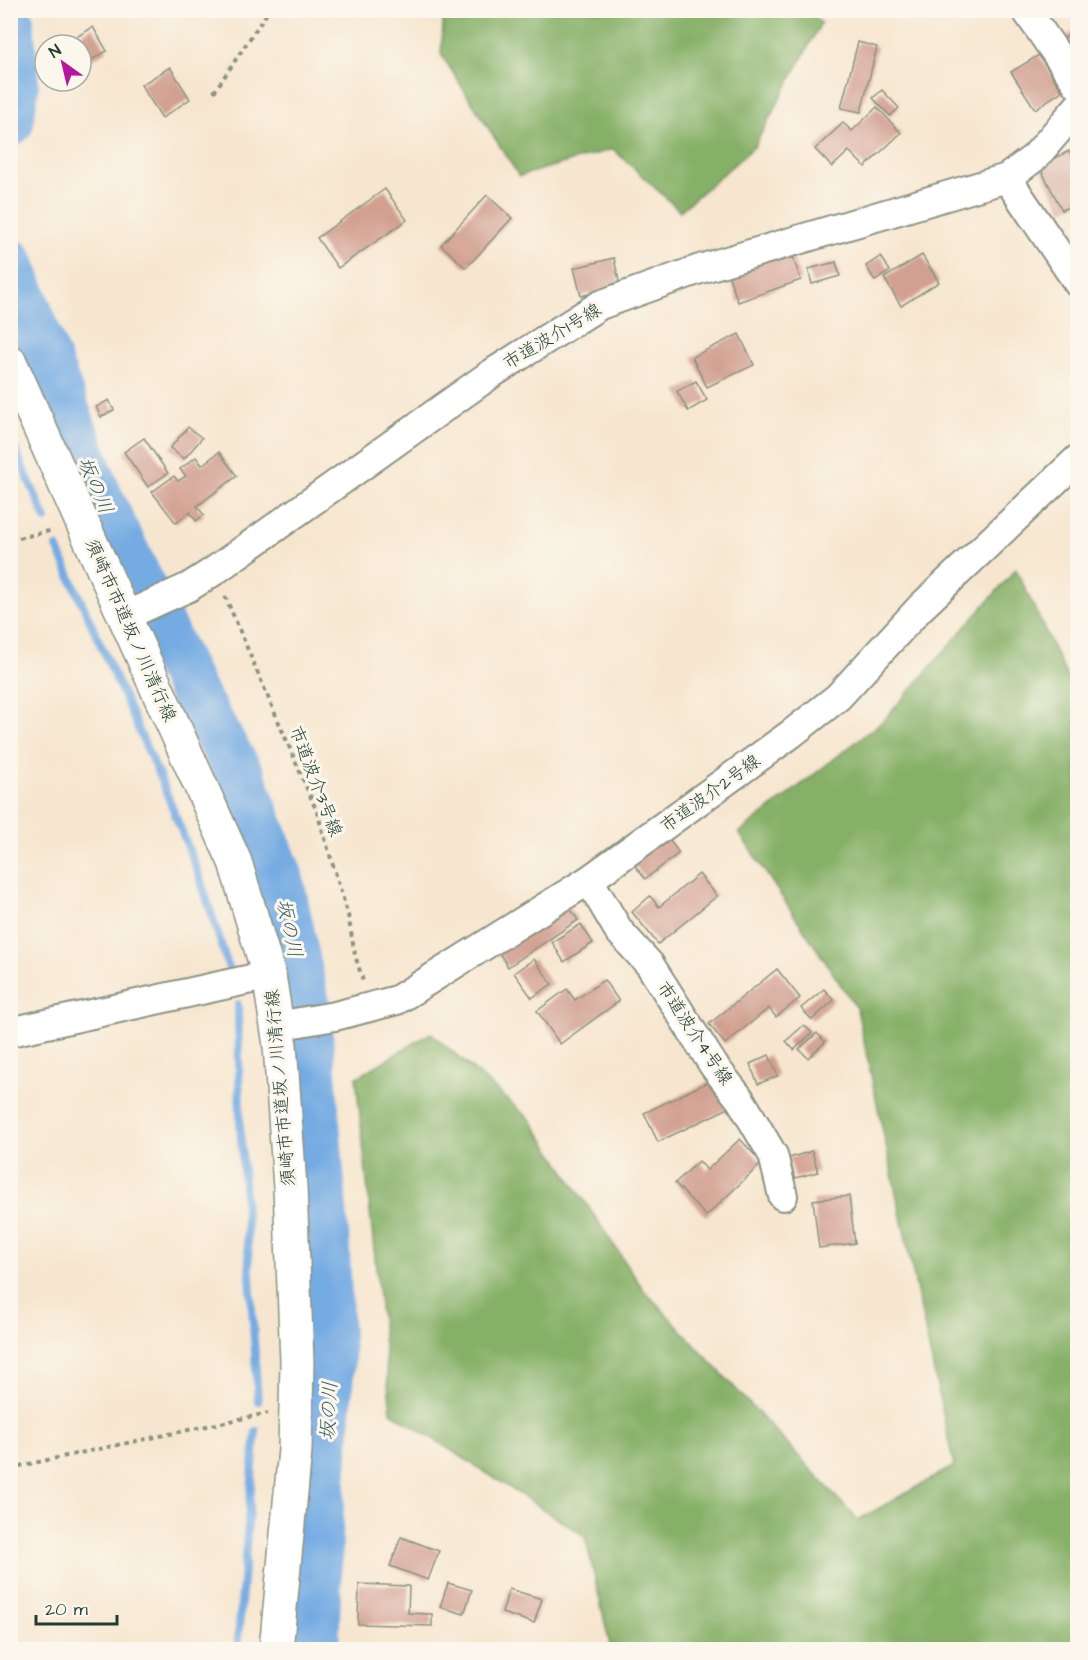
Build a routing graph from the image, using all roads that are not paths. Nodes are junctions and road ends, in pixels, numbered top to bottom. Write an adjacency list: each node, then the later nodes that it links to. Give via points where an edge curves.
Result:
1 (1026, 10): 2 (street)
2 (1077, 85)
3 (1077, 107): 4 (street, 市道波介1号線, via 1035,156)
4 (1007, 178): 5 (street); 8 (street, 市道波介1号線, via 700,269 600,305 491,374 214,571)
5 (1077, 283)
6 (10, 362): 8 (street, 須崎市市道坂ノ川清行線, via 83,522)
7 (1077, 459): 9 (street, 市道波介2号線, via 920,608 838,697)
8 (132, 613): 10 (street, 須崎市市道坂ノ川清行線, via 236,862)
9 (589, 880): 11 (street, 市道波介2号線, via 397,1000); 13 (street, 市道波介4号線, via 619,931 650,965 704,1051 750,1114 773,1155)
10 (269, 975): 11 (street, 須崎市市道坂ノ川清行線); 12 (street)
11 (284, 1025): 14 (street, 須崎市市道坂ノ川清行線, via 297,1407)
12 (10, 1032)
13 (783, 1196)
14 (276, 1650)

